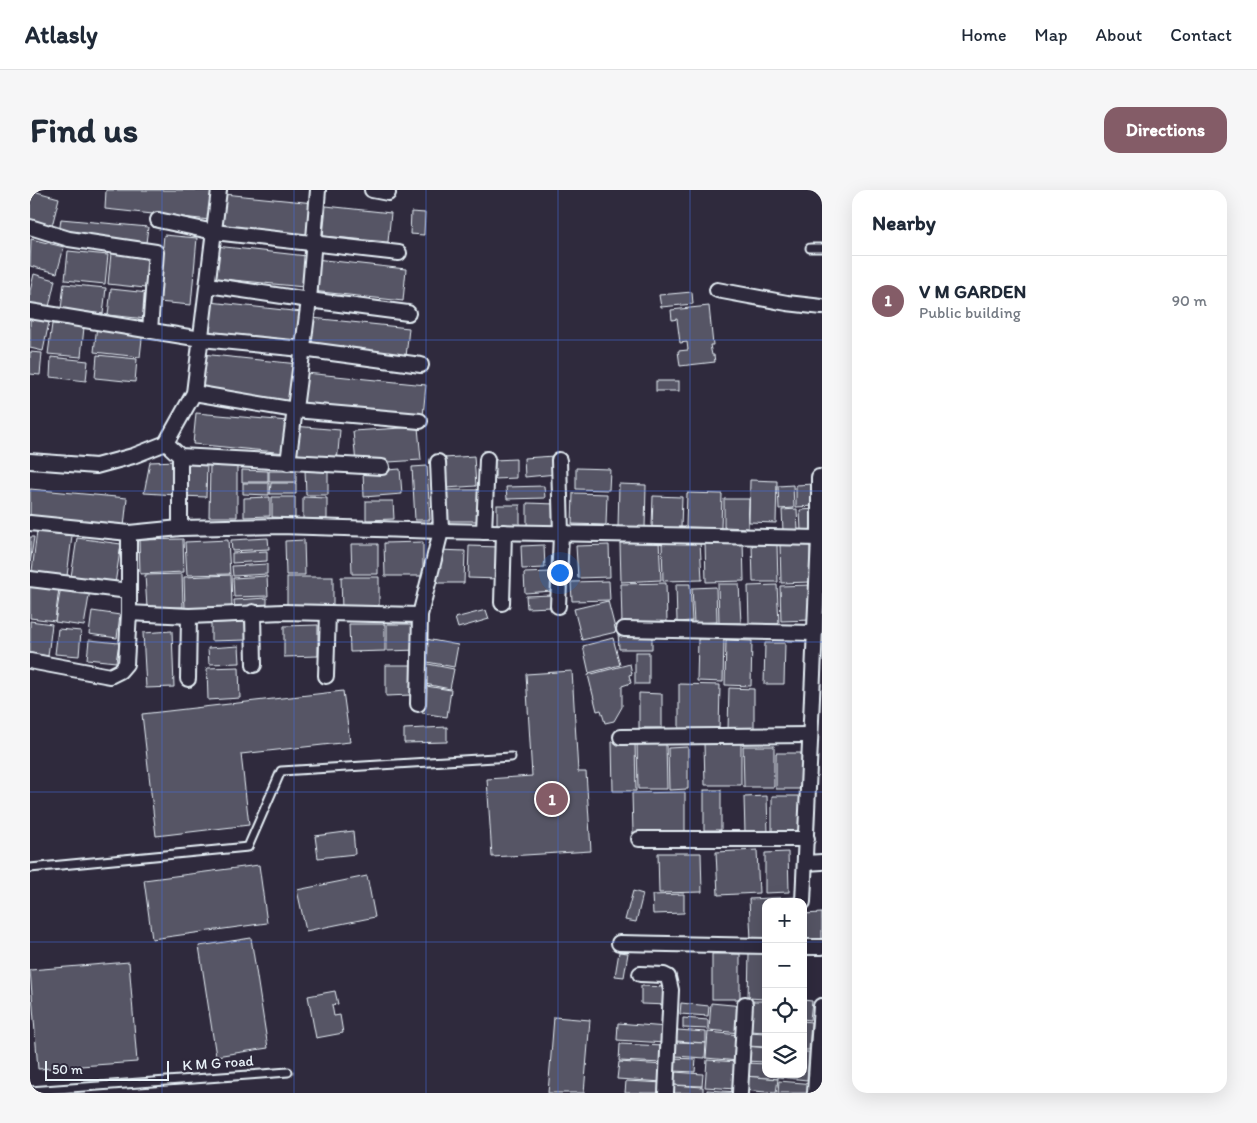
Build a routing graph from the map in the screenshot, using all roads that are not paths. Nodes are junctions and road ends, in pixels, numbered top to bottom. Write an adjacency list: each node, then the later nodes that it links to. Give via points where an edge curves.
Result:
1 (219, 190): 7 (street)
2 (318, 190): 8 (street)
3 (372, 190): 4 (street)
4 (388, 193)
5 (158, 220): 7 (street)
6 (30, 227): 18 (street, via 69,239 156,252)
7 (214, 232): 8 (street); 12 (street)
8 (313, 242): 11 (street); 14 (street)
9 (810, 248): 10 (lane)
10 (822, 248)
11 (399, 253)
12 (208, 285): 14 (street); 19 (street)
13 (716, 290): 15 (street)
14 (309, 300): 17 (street); 20 (street)
15 (822, 307)
16 (30, 311): 18 (street)
17 (408, 313)
18 (150, 330): 19 (street)
19 (201, 339): 20 (street); 22 (street)
20 (302, 349): 21 (street); 23 (street)
21 (421, 365)
22 (194, 393): 23 (street); 25 (street)
23 (295, 410): 24 (street); 31 (street)
24 (420, 421)
25 (166, 443): 26 (street); 29 (street, via 96,466)
26 (180, 456): 31 (street); 35 (street)
27 (487, 459): 37 (street)
28 (559, 460): 40 (street)
29 (30, 461)
30 (438, 462): 36 (street)
31 (288, 463): 32 (street)
32 (382, 467)
33 (819, 477): 41 (street)
34 (30, 522): 39 (street)
35 (180, 528): 36 (street, via 280,526); 39 (street)
36 (441, 531): 37 (street); 50 (street)
37 (484, 532): 38 (street)
38 (504, 532): 40 (street); 45 (street)
39 (129, 533): 44 (street)
40 (561, 534): 41 (street); 46 (street)
41 (818, 538): 43 (street)
42 (30, 580): 44 (street)
43 (819, 586): 53 (street)
44 (129, 591): 48 (street)
45 (502, 603)
46 (558, 606)
47 (253, 612): 49 (street); 51 (street); 55 (street)
48 (129, 613): 51 (street); 54 (street, via 126,664 110,676)
49 (328, 613): 50 (street); 56 (street)
50 (420, 615): 58 (street)
51 (189, 616): 57 (street)
52 (624, 629): 53 (street)
53 (814, 633): 59 (street)
54 (30, 660)
55 (254, 665)
56 (326, 676)
57 (188, 679)
58 (418, 704)
59 (810, 735): 60 (street); 63 (street)
60 (621, 737)
61 (511, 757): 66 (lane, via 281,771 248,847)
62 (639, 839): 63 (street)
63 (806, 839): 65 (street)
64 (822, 862): 65 (street)
65 (806, 863): 67 (street)
66 (30, 868)
67 (803, 898)
68 (619, 942): 69 (street)
69 (762, 946)
70 (807, 947): 71 (street)
71 (822, 947)
72 (640, 974): 77 (street, via 664,975 670,984)
73 (745, 1004): 78 (street)
74 (822, 1006): 79 (street)
75 (288, 1072): 76 (lane, K M G road)
76 (30, 1091)
77 (666, 1093)
78 (740, 1093)
79 (815, 1093)

